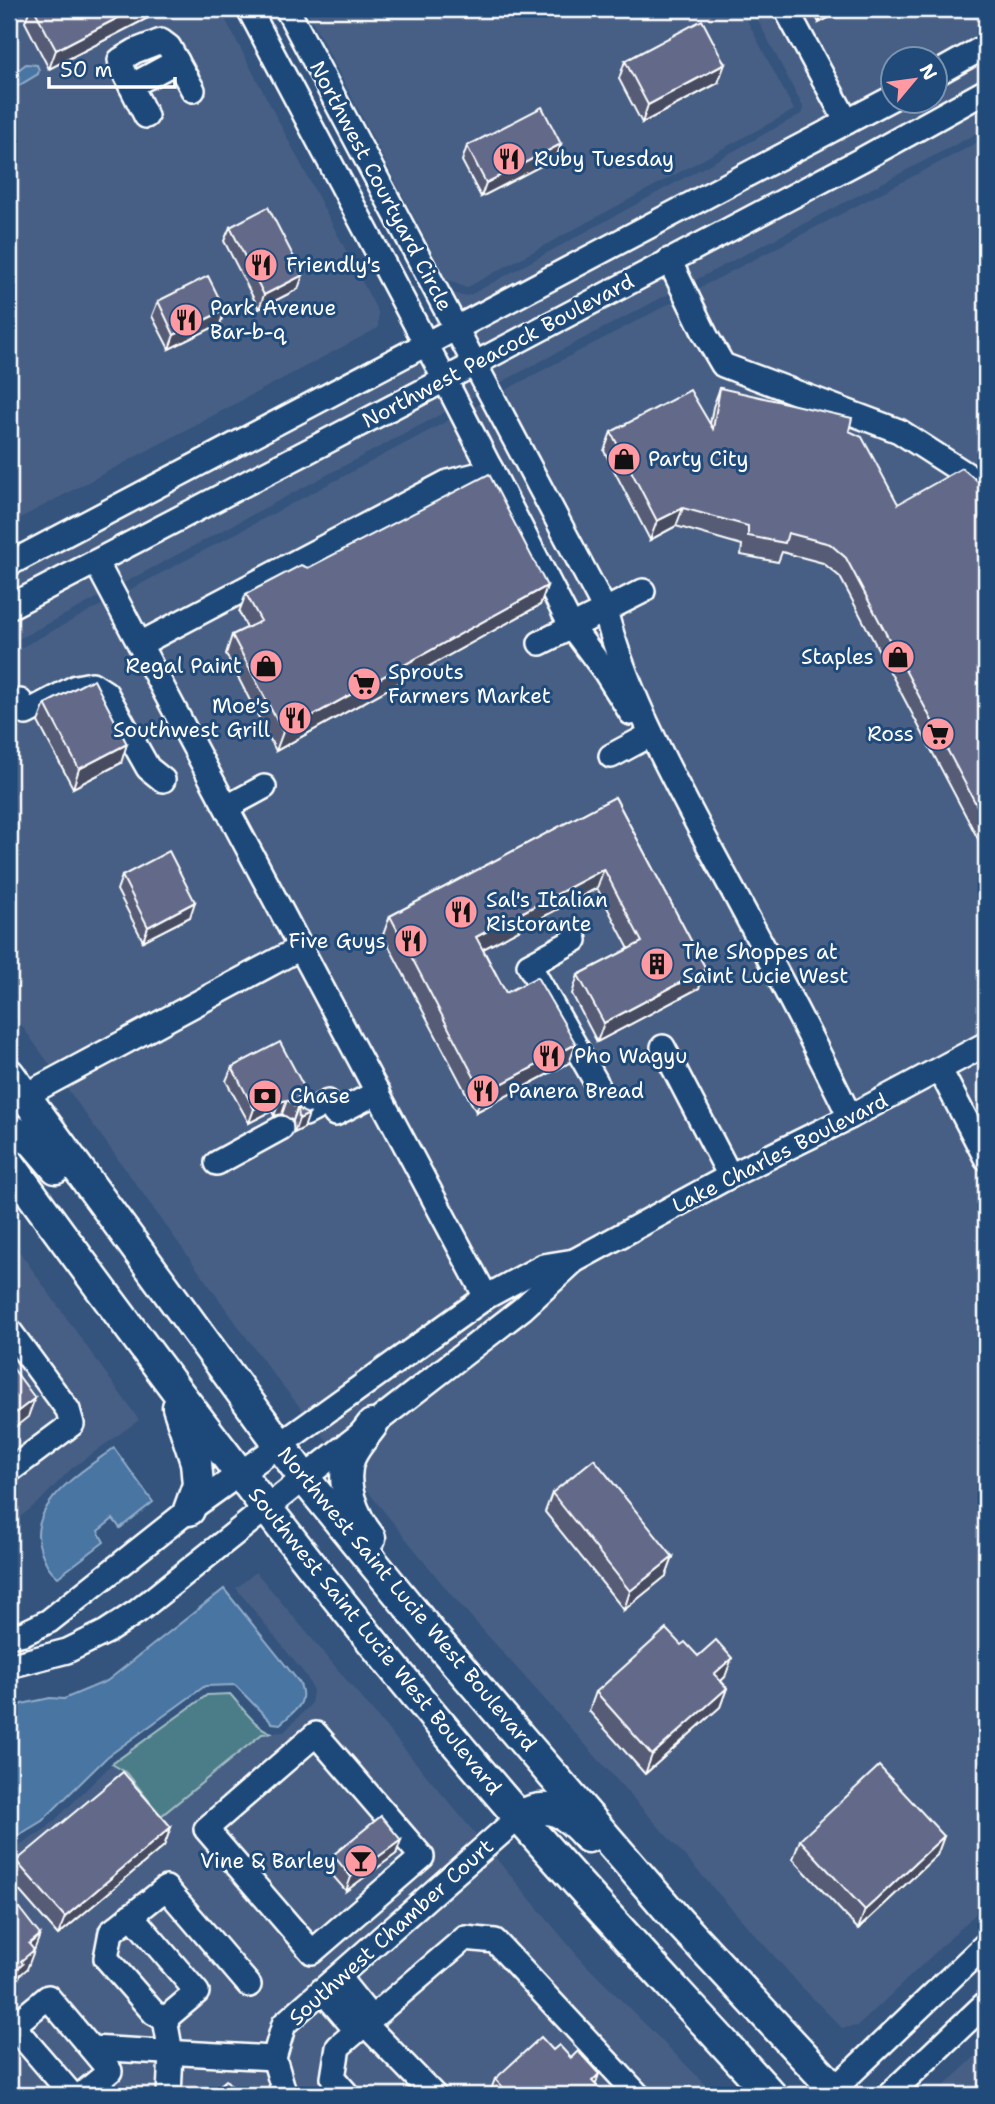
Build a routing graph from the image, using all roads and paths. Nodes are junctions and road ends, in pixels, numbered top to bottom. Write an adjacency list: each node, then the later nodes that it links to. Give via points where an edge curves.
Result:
1 (249, 9): 12 (street, Northwest Courtyard Circle)
2 (287, 9): 11 (street, Northwest Courtyard Circle)
3 (786, 9): 10 (street)
4 (986, 46): 5 (street)
5 (950, 66)
6 (193, 90): 9 (street, via 177,61 131,86)
7 (986, 91): 13 (street, Northwest Peacock Boulevard)
8 (880, 104): 10 (street, Northwest Peacock Boulevard)
9 (146, 116)
10 (847, 122): 14 (street, Northwest Peacock Boulevard)
11 (349, 124): 12 (street); 14 (street, Northwest Courtyard Circle)
12 (319, 140): 15 (street, Northwest Courtyard Circle)
13 (669, 260): 16 (street, Northwest Peacock Boulevard); 19 (street, via 723,365 900,431)
14 (456, 329): 15 (street, Northwest Peacock Boulevard); 16 (street, Northwest Courtyard Circle)
15 (427, 345): 17 (street, Northwest Courtyard Circle); 21 (street, Northwest Peacock Boulevard)
16 (474, 364): 17 (street, Northwest Peacock Boulevard); 24 (street, Northwest Courtyard Circle)
17 (445, 380): 18 (street, Northwest Courtyard Circle); 20 (street, Northwest Peacock Boulevard)
18 (491, 469): 25 (street, Northwest Courtyard Circle); 27 (street, via 449,482)
19 (986, 487)
20 (96, 562): 23 (street, Northwest Peacock Boulevard); 27 (street)
21 (9, 564)
22 (643, 591): 24 (street)
23 (9, 607)
24 (605, 610): 25 (street); 29 (street, Northwest Courtyard Circle)
25 (571, 626): 26 (street); 29 (street, Northwest Courtyard Circle)
26 (540, 643)
27 (140, 644): 33 (street)
28 (20, 701): 31 (street, via 26,713 76,687 92,684 106,693 148,768)
29 (650, 735): 30 (street); 43 (street)
30 (611, 756)
31 (163, 780)
32 (264, 788): 33 (street)
33 (227, 807): 35 (street)
34 (575, 940): 39 (street, via 529,965)
35 (302, 947): 40 (street); 41 (street)
36 (986, 1044): 38 (street, Lake Charles Boulevard)
37 (663, 1047): 49 (street)
38 (940, 1070): 43 (street, Lake Charles Boulevard); 46 (street)
39 (596, 1082)
40 (14, 1088): 53 (main road, Northwest Saint Lucie West Boulevard)
41 (377, 1092): 42 (street, via 335,1114 328,1101); 51 (street)
42 (306, 1114)
43 (850, 1117): 49 (street, Lake Charles Boulevard)
44 (281, 1128): 48 (street)
45 (9, 1129): 53 (main road, via 33,1141 48,1156 196,1356)
46 (986, 1158)
47 (9, 1163): 54 (main road, Southwest Saint Lucie West Boulevard)
48 (217, 1164)
49 (730, 1176): 50 (street, Lake Charles Boulevard)
50 (574, 1261): 51 (street, via 543,1266); 55 (street, via 522,1309)
51 (486, 1297): 56 (street)
52 (9, 1330): 57 (street, via 68,1410 72,1423)
53 (222, 1367): 56 (main road, Northwest Saint Lucie West Boulevard)
54 (173, 1386): 58 (main road, Southwest Saint Lucie West Boulevard); 61 (main road, via 197,1462 198,1485)
55 (372, 1425): 59 (street); 63 (main road, via 347,1469 354,1509 365,1532 431,1614)
56 (280, 1446): 58 (street); 59 (main road, Northwest Saint Lucie West Boulevard)
57 (9, 1471)
58 (238, 1474): 60 (main road, Southwest Saint Lucie West Boulevard); 61 (street)
59 (304, 1478): 60 (street); 63 (main road, Northwest Saint Lucie West Boulevard)
60 (265, 1509): 64 (street, via 106,1632 67,1651); 65 (main road, Southwest Saint Lucie West Boulevard)
61 (189, 1510): 62 (street, via 49,1622)
62 (9, 1636)
63 (453, 1659): 75 (main road, Northwest Saint Lucie West Boulevard)
64 (9, 1666)
65 (519, 1817): 69 (street, Southwest Chamber Court); 75 (main road, via 542,1809 573,1820 708,1973); 89 (main road, Southwest Saint Lucie West Boulevard)
66 (377, 1895): 67 (street); 67 (street, via 422,1857 317,1734 206,1829 312,1952); 69 (street)
67 (359, 1912): 70 (street)
68 (131, 1915): 73 (street, via 166,1888); 76 (street, via 111,1932 106,1958 153,2013); 76 (street, via 197,1992)
69 (400, 1922): 70 (street, Southwest Chamber Court)
70 (381, 1938): 72 (street, Southwest Chamber Court)
71 (986, 1944): 81 (street)
72 (330, 1983): 77 (street); 80 (street, Southwest Chamber Court, via 285,2024)
73 (249, 1985)
74 (986, 2003): 90 (street)
75 (758, 2007): 81 (main road, Northwest Saint Lucie West Boulevard)
76 (165, 2018): 79 (street)
77 (364, 2024): 86 (street, via 338,2047 333,2078); 87 (street); 88 (street, via 465,1938 495,1941)
78 (91, 2048): 79 (street); 82 (street, via 48,1997 13,2026); 83 (street, via 110,2071)
79 (171, 2053): 80 (street); 84 (street)
80 (274, 2058): 85 (street)
81 (834, 2093)
82 (72, 2095)
83 (81, 2095)
84 (169, 2095)
85 (285, 2095)
86 (348, 2095)
87 (434, 2095)
88 (638, 2095)
89 (771, 2095)
90 (889, 2095)

